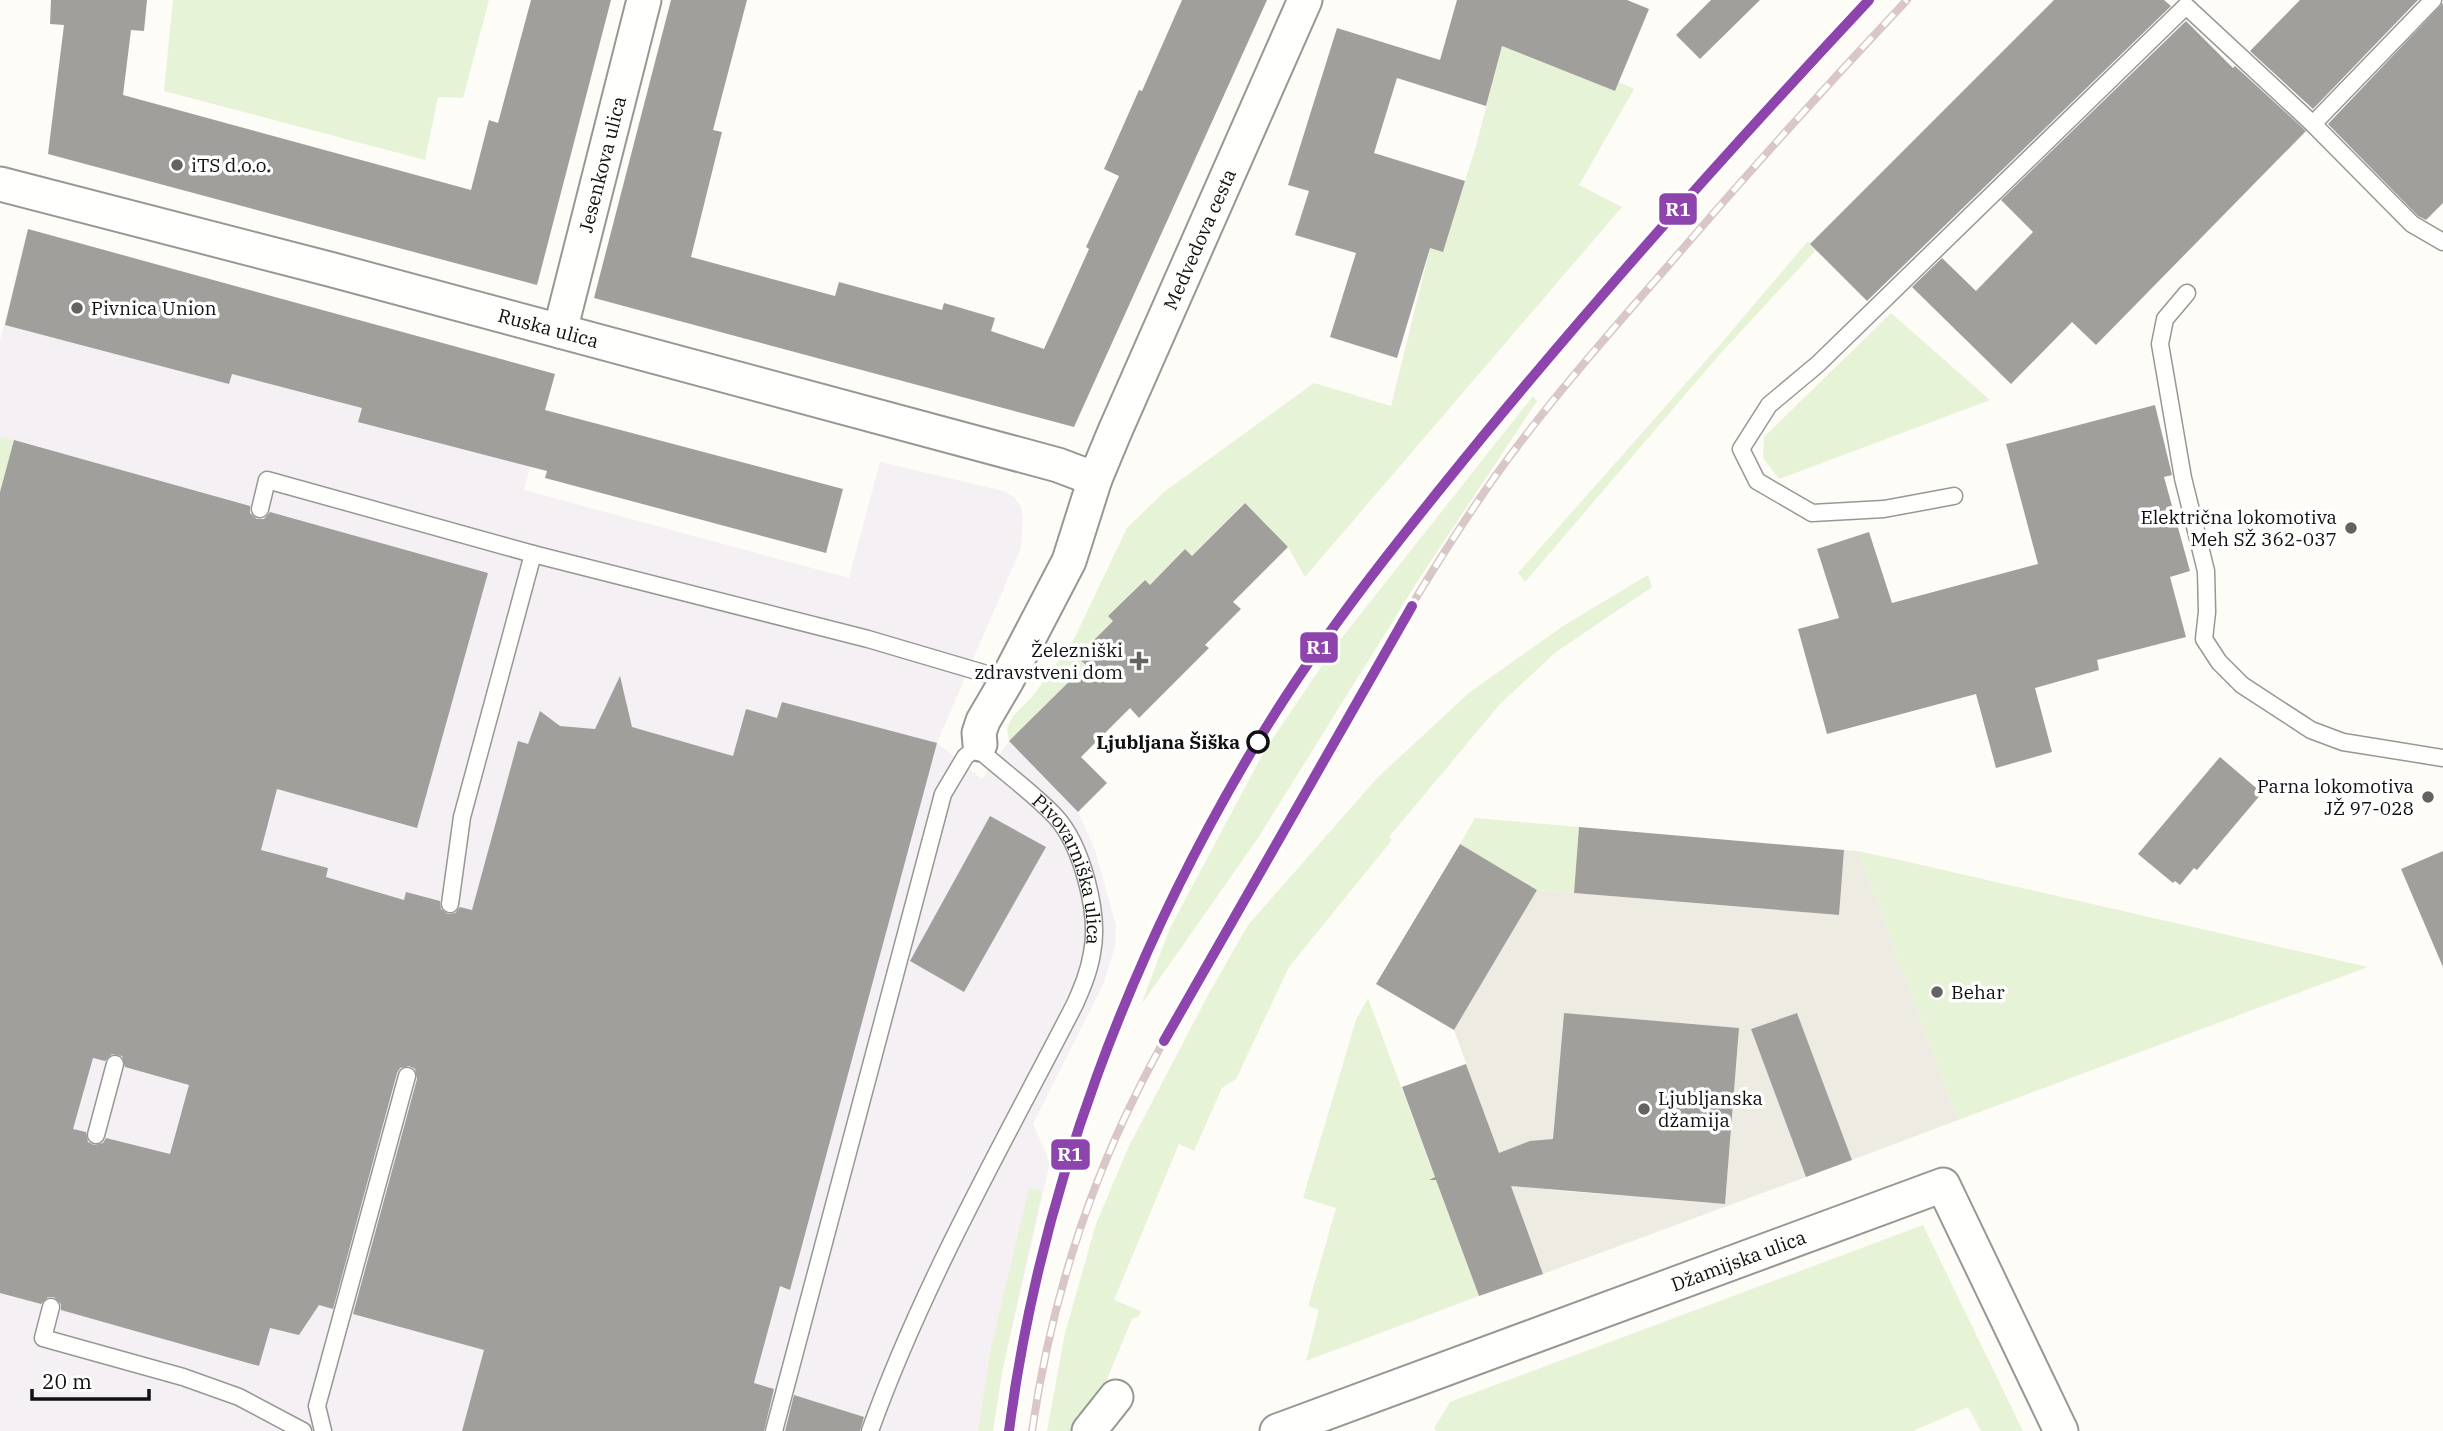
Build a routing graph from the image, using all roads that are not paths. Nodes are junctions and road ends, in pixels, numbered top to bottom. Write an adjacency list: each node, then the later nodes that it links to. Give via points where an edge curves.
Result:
1 (644, 0): 8 (street, Jesenkova ulica)
2 (1305, 0): 9 (street, Medvedova cesta)
3 (2433, 0): 4 (lane)
4 (2313, 124): 6 (lane, via 2412,224); 10 (lane, via 2186,6 1818,364 1769,405 1741,449 1757,481 1812,513 1884,509)
5 (0, 184): 8 (street, Ruska ulica)
6 (2443, 242)
7 (2187, 293): 15 (lane, via 2165,319 2160,344 2183,478 2206,571 2204,639 2242,685 2311,730 2343,742)
8 (560, 331): 9 (street, Ruska ulica)
9 (1095, 479): 13 (street, via 1069,561)
10 (1954, 496)
11 (260, 509): 12 (lane, via 267,480)
12 (533, 554): 13 (lane, via 867,639); 16 (lane, via 462,817)
13 (1007, 680): 14 (street, via 983,721)
14 (980, 744): 24 (lane, via 965,757 943,794); 25 (lane, Pivovarniška ulica, via 985,755 1068,833 1091,903 1093,951 1074,1004 894,1364)
15 (2443, 758)
16 (450, 904)
17 (114, 1064): 19 (lane)
18 (407, 1076): 23 (lane, via 317,1406)
19 (96, 1135)
20 (51, 1307): 22 (lane, via 43,1338 239,1397)
21 (1116, 1397): 26 (street)
22 (303, 1431)
23 (323, 1431)
24 (774, 1431)
25 (870, 1431)
26 (1089, 1431)
27 (1277, 1431): 28 (street, Džamijska ulica, via 1943,1185)
28 (2061, 1431)

